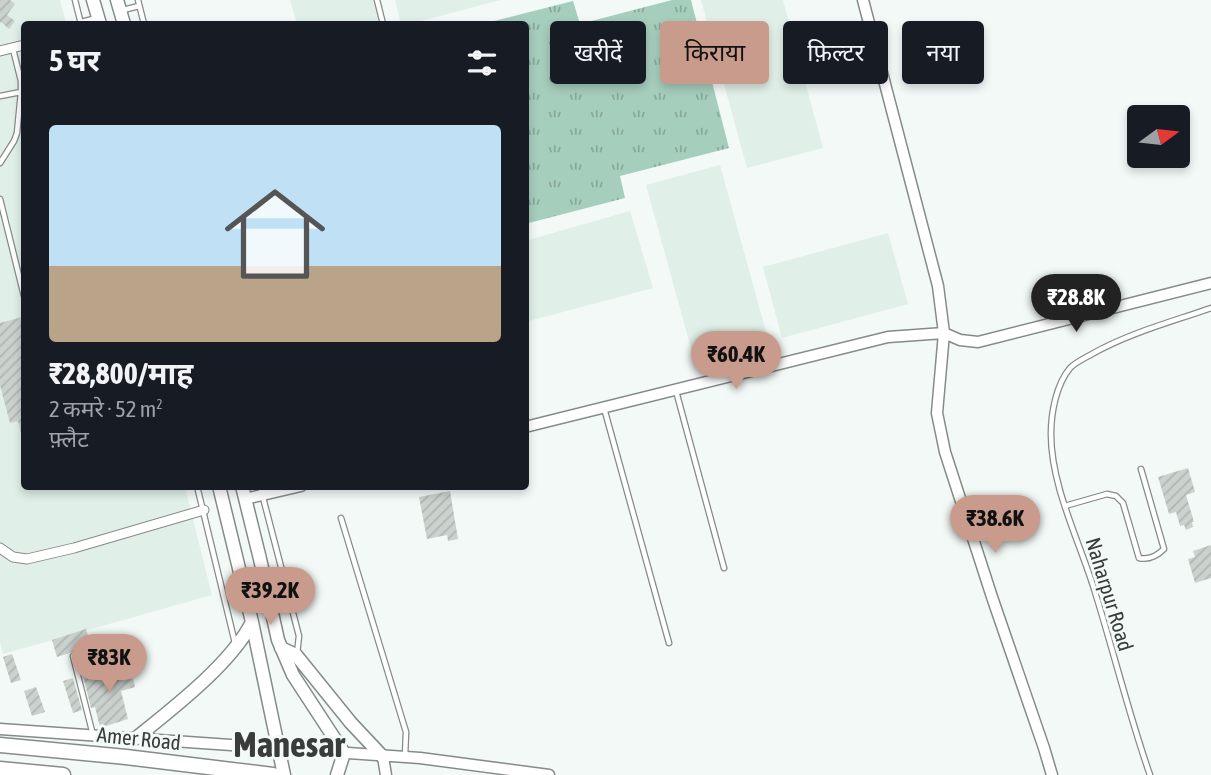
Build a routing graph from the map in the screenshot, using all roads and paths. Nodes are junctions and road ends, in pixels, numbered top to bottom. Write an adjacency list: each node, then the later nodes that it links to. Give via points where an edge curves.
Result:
1 (75, 0): 7 (lane)
2 (93, 0): 8 (main road)
3 (377, 0): 10 (lane)
4 (863, 0): 21 (street, via 938,286)
5 (139, 3): 6 (lane); 9 (lane)
6 (119, 6): 8 (main road)
7 (80, 21)
8 (99, 21)
9 (143, 21)
10 (382, 21)
11 (21, 46): 12 (street)
12 (13, 48): 13 (street); 14 (lane)
13 (0, 51)
14 (21, 92): 15 (lane); 16 (lane, via 14,141)
15 (0, 96)
16 (0, 163)
17 (0, 199): 19 (lane)
18 (1211, 283): 21 (street, via 978,342)
19 (21, 284)
20 (1211, 309): 30 (lane, Naharpur Road, via 1127,337 1071,368 1060,385 1051,434)
21 (944, 333): 22 (street, via 888,337); 57 (street, via 937,413 945,452)
22 (675, 390): 23 (street); 34 (lane)
23 (604, 408): 24 (street); 36 (lane)
24 (529, 426)
25 (1141, 469): 30 (lane, via 1164,549 1152,557 1139,558 1123,503 1116,496 1107,494)
26 (198, 490): 31 (lane)
27 (220, 490): 35 (main road)
28 (261, 491): 29 (street); 40 (lane, via 299,636)
29 (243, 493): 39 (main road)
30 (1065, 506): 58 (lane, Naharpur Road)
31 (204, 510): 33 (street, via 27,559); 38 (lane)
32 (341, 518): 48 (lane, via 406,732)
33 (0, 548)
34 (724, 568)
35 (252, 622): 38 (main road); 45 (main road)
36 (669, 643)
37 (109, 645): 42 (lane, via 73,656)
38 (236, 648): 43 (main road)
39 (281, 648): 40 (main road); 46 (main road)
40 (296, 655): 47 (main road)
41 (0, 729): 42 (street)
42 (93, 735): 43 (street)
43 (135, 738): 45 (street)
44 (0, 745): 50 (highway, Amer Road)
45 (279, 747): 46 (street); 53 (main road)
46 (344, 753): 47 (street); 54 (main road)
47 (383, 757): 48 (street); 55 (street)
48 (404, 758): 56 (street)
49 (0, 769): 51 (highway)
50 (267, 774): 52 (highway, Amer Road)
51 (63, 775)
52 (273, 775)
53 (284, 775)
54 (337, 775)
55 (386, 775)
56 (549, 775)
57 (1052, 775)
58 (1150, 775)

